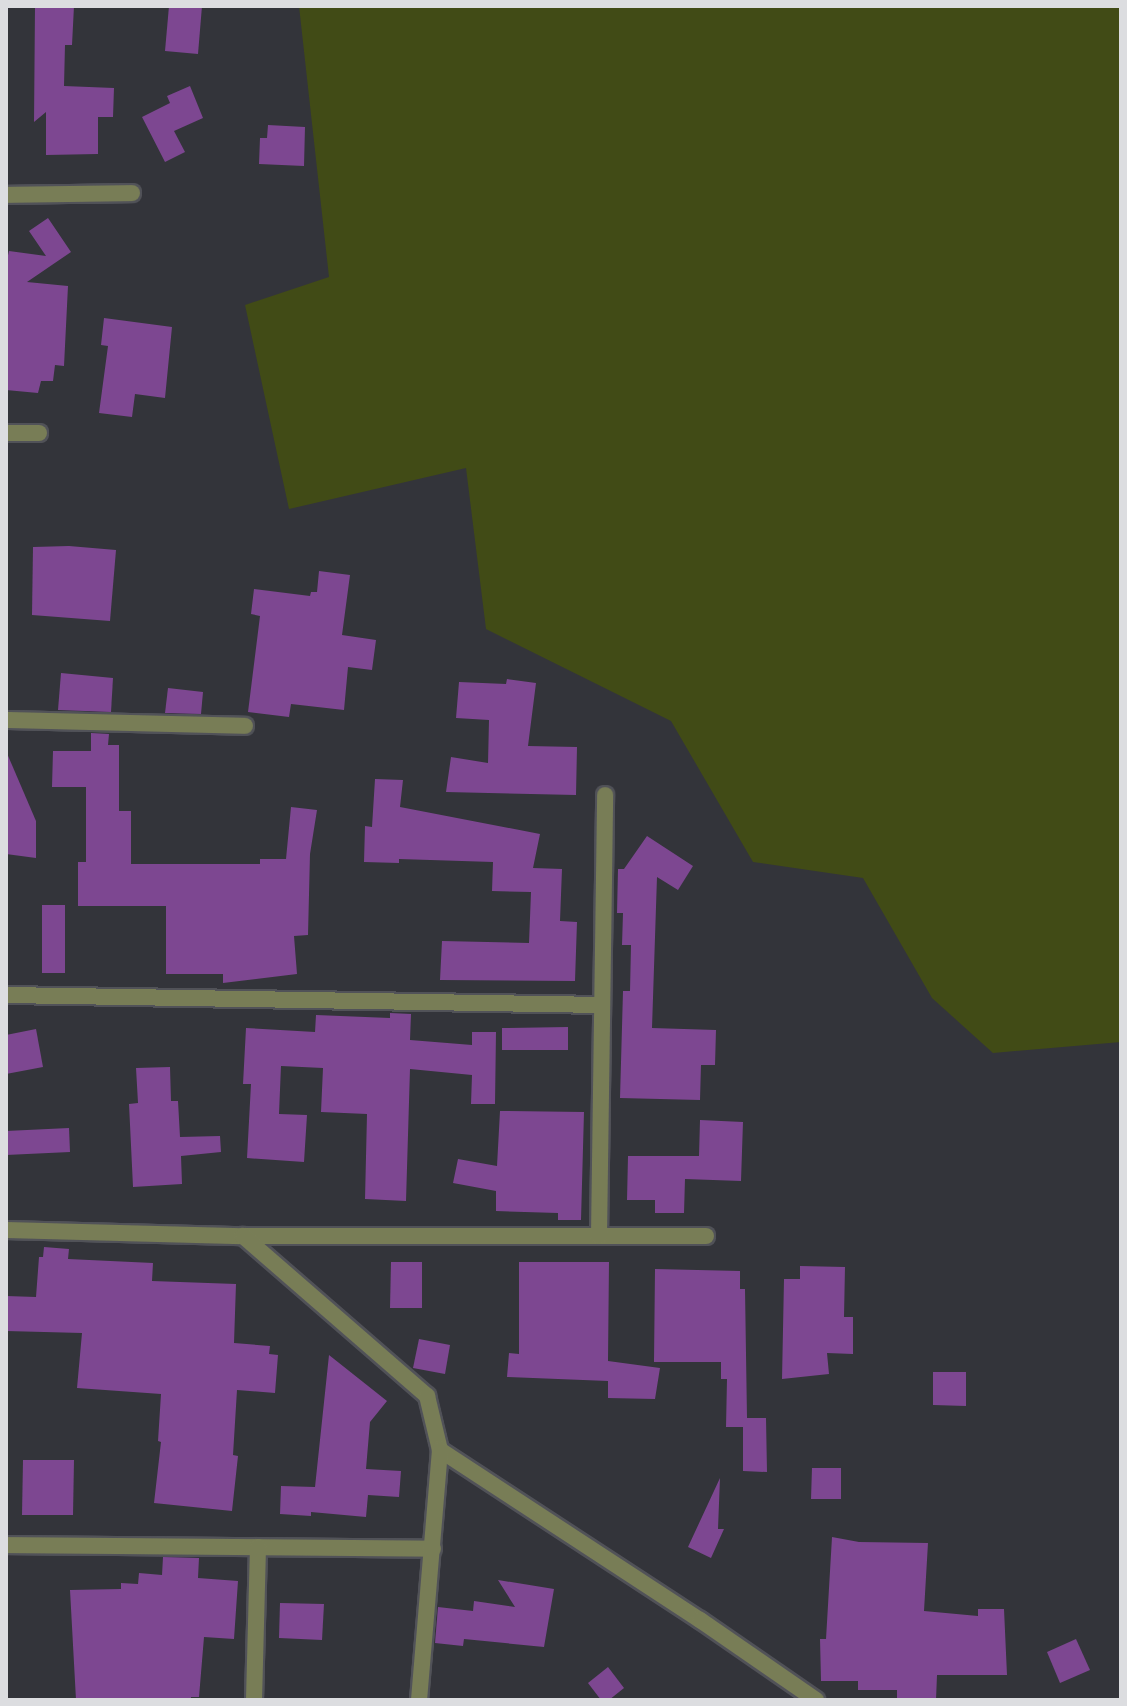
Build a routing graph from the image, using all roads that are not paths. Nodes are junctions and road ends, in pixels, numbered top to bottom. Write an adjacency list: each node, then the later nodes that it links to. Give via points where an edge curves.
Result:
1 (132, 193): 2 (street)
2 (6, 195)
3 (6, 433): 4 (street)
4 (39, 433)
5 (6, 720): 6 (street)
6 (245, 726)
7 (605, 795): 9 (street)
8 (6, 995): 9 (street)
9 (602, 1005): 12 (street)
10 (6, 1230): 11 (street)
11 (243, 1236): 12 (street); 14 (street, via 427,1396)
12 (599, 1236): 13 (street)
13 (706, 1236)
14 (440, 1450): 17 (street); 20 (street)
15 (6, 1545): 16 (street)
16 (258, 1547): 17 (street); 18 (street)
17 (433, 1549): 19 (street)
18 (254, 1700)
19 (419, 1700)
20 (816, 1700)

